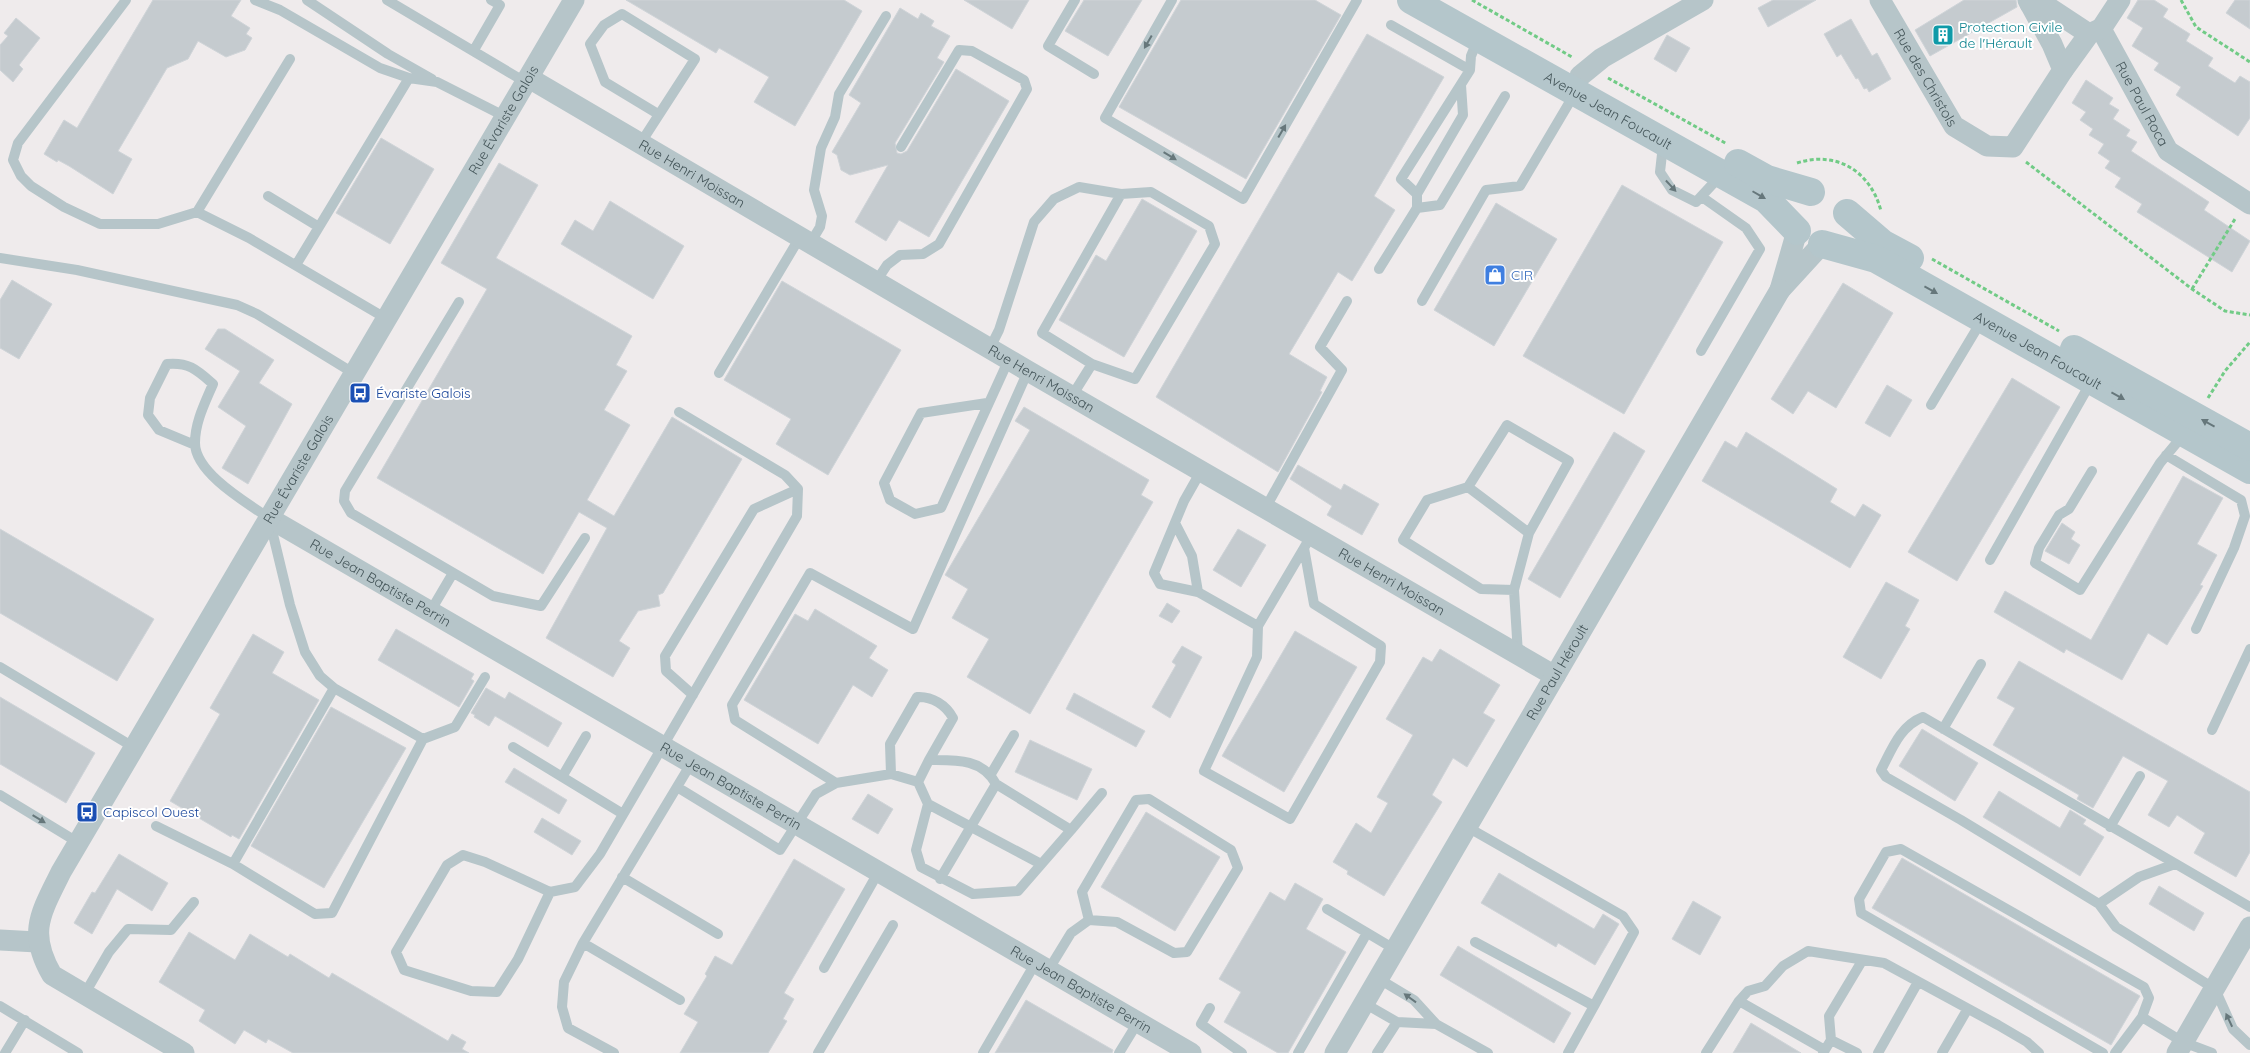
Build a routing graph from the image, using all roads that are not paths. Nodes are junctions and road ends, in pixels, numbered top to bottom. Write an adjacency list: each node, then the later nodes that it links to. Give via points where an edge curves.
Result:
1 (126, 0): 44 (lane, via 18,143 13,160 21,176 31,186 100,224 158,224)
2 (255, 0): 25 (lane, via 280,10 380,68)
3 (307, 0): 27 (lane, via 388,54)
4 (387, 0): 20 (lane)
5 (491, 0): 20 (lane, via 500,5)
6 (574, 0): 26 (street, Rue Évariste Galois)
7 (1075, 0): 24 (lane, via 1048,46)
8 (1172, 0): 9 (lane, one-way to 9, via 1105,118 1243,199)
9 (1357, 0)
10 (1411, 0): 19 (main road, Avenue Jean Foucault)
11 (1444, 0): 28 (main road, Avenue Jean Foucault)
12 (1703, 0): 28 (street, via 1602,58)
13 (1880, 0): 23 (street, Rue des Christols, via 1954,126 1987,146 2013,147)
14 (2120, 0): 18 (street)
15 (2029, 2): 18 (street, via 2048,7); 23 (street)
16 (886, 16): 48 (lane, via 839,94 835,117 821,148 814,190 822,216 820,227)
17 (1391, 25): 22 (lane)
18 (2095, 31): 23 (street); 42 (street, Rue Paul Roca, via 2168,151)
19 (1478, 38): 22 (lane); 28 (main road, Avenue Jean Foucault)
20 (474, 50): 26 (lane)
21 (290, 59): 44 (lane)
22 (1470, 70): 29 (lane)
23 (2063, 70)
24 (1094, 74)
25 (409, 78): 27 (lane); 46 (lane)
26 (528, 80): 32 (street, Rue Évariste Galois); 34 (street, Rue Henri Moissan)
27 (438, 82): 32 (lane)
28 (1578, 84): 33 (main road, Avenue Jean Foucault); 37 (main road, Avenue Jean Foucault, via 1767,179); 56 (lane, via 1520,186 1486,190)
29 (1460, 85): 39 (lane, via 1464,115); 39 (lane, via 1401,179)
30 (1505, 96): 43 (lane, via 1440,205)
31 (658, 114): 31 (lane, via 695,58 622,14 604,25 590,44 605,82); 34 (lane)
32 (506, 117): 58 (street, Rue Évariste Galois)
33 (1663, 141): 36 (main road, Avenue Jean Foucault); 41 (lane, one-way to 41, via 1660,172 1672,190 1696,202)
34 (640, 144): 48 (street, Rue Henri Moissan)
35 (901, 147): 53 (lane, via 959,50 972,51 1024,80 1028,89 939,244 923,254 900,255 887,265)
36 (1722, 174): 41 (lane); 47 (main road, Avenue Jean Foucault, one-way to 47, via 1766,199)
37 (1810, 192): 45 (main road, via 1822,190 1834,194); 47 (main road, via 1795,208)
38 (1121, 194): 60 (lane, via 1079,187 1054,199 1034,222 999,330); 63 (lane, via 1042,333); 63 (lane, via 1151,192 1209,226 1215,244 1135,379)
39 (1417, 194): 43 (lane)
40 (268, 196): 46 (lane)
41 (1702, 197): 61 (lane, via 1746,228 1760,248)
42 (2248, 202)
43 (1417, 208): 52 (lane)
44 (197, 212): 51 (lane)
45 (1848, 213): 49 (main road, via 1842,234 1830,243); 72 (main road, Avenue Jean Foucault, via 1882,243)
46 (319, 227): 51 (lane)
47 (1797, 231): 49 (main road, via 1808,241); 54 (street, Rue Paul Héroult)
48 (806, 240): 53 (street, Rue Henri Moissan); 66 (lane)
49 (1822, 244): 54 (street, Rue Paul Héroult); 59 (main road, Avenue Jean Foucault, one-way to 59, via 1876,259)
50 (0, 258): 65 (lane, via 77,270 237,304)
51 (296, 265): 58 (lane)
52 (1379, 269)
53 (877, 280): 60 (street, Rue Henri Moissan)
54 (1780, 290): 99 (street, Rue Paul Héroult)
55 (1347, 301): 81 (lane, via 1320,347 1342,370)
56 (1422, 301)
57 (459, 302): 89 (lane, via 345,491 344,501 351,513)
58 (387, 319): 65 (street, Rue Évariste Galois)
59 (1983, 320): 67 (main road, Avenue Jean Foucault); 70 (lane)
60 (990, 348): 62 (street, Rue Henri Moissan)
61 (1701, 351)
62 (1008, 359): 64 (street, Rue Henri Moissan); 69 (lane)
63 (1092, 364): 68 (lane)
64 (1028, 371): 68 (street, Rue Henri Moissan); 118 (lane, via 913,629 810,573 732,705 735,720)
65 (355, 374): 82 (street, Rue Évariste Galois)
66 (719, 374)
67 (2092, 381): 72 (main road, Avenue Jean Foucault, one-way to 72); 88 (lane)
68 (1072, 396): 77 (street, Rue Henri Moissan)
69 (987, 403): 69 (lane, via 941,508 915,514 890,500 884,482 921,413)
70 (1931, 405)
71 (679, 412): 80 (lane, via 785,475)
72 (2190, 425): 74 (main road, Avenue Jean Foucault, one-way to 72); 75 (lane); 76 (main road, Avenue Jean Foucault)
73 (195, 445): 73 (lane, via 198,422 213,384 200,372 182,363 167,364 150,398 148,415 159,430); 82 (lane, via 212,476)
74 (2250, 447)
75 (2166, 454): 78 (lane, via 2080,590 2035,563 2039,548 2058,515 2069,509); 83 (lane, via 2241,500)
76 (2250, 470)
77 (1201, 471): 81 (street, Rue Henri Moissan); 84 (lane)
78 (2092, 471)
79 (1468, 487): 85 (lane); 85 (lane, via 1507,425 1569,461); 90 (lane, via 1427,500 1403,540 1481,589)
80 (798, 489): 102 (lane, via 797,516); 102 (lane, via 754,510 665,656 666,671)
81 (1265, 509): 87 (street, Rue Henri Moissan)
82 (270, 518): 92 (street, Rue Jean Baptiste Perrin); 101 (lane, via 290,605 305,652 320,676); 110 (street, Rue Évariste Galois)
83 (2247, 520): 94 (lane)
84 (1175, 523): 91 (lane, via 1192,556); 91 (lane, via 1154,573 1160,584)
85 (1530, 533): 90 (lane)
86 (585, 538): 89 (lane, via 541,606 493,596)
87 (1308, 542): 93 (lane); 93 (lane, via 1314,604 1381,646 1380,662 1290,819 1204,771 1257,658); 96 (street, Rue Henri Moissan)
88 (1990, 560)
89 (453, 573): 92 (lane)
90 (1514, 590): 96 (lane)
91 (1198, 592): 93 (lane)
92 (430, 612): 108 (street, Rue Jean Baptiste Perrin)
93 (1258, 626)
94 (2196, 630)
95 (2250, 649): 104 (lane)
96 (1518, 654): 99 (street, Rue Henri Moissan)
97 (1981, 664): 103 (lane)
98 (0, 667): 110 (lane)
99 (1555, 676): 129 (street, Rue Paul Héroult)
100 (485, 677): 107 (lane, via 455,727)
101 (334, 688): 107 (lane); 132 (lane)
102 (693, 694): 108 (lane)
103 (1944, 729): 128 (lane); 140 (lane, via 1923,717 1912,722 1900,734 1881,770 1886,777)
104 (2212, 730)
105 (1014, 735): 114 (lane)
106 (586, 736): 116 (lane)
107 (423, 739): 132 (lane, via 332,913 315,914)
108 (664, 745): 112 (street, Rue Jean Baptiste Perrin); 124 (lane)
109 (513, 747): 116 (lane)
110 (134, 748): 131 (street, Rue Évariste Galois)
111 (929, 760): 113 (lane, via 953,718 948,707 925,696 917,697 890,744); 114 (lane, via 968,761); 117 (lane)
112 (692, 762): 120 (lane); 125 (street, Rue Jean Baptiste Perrin)
113 (891, 774): 117 (lane); 118 (lane)
114 (991, 774): 119 (lane)
115 (2140, 776): 128 (lane)
116 (562, 777): 124 (lane)
117 (918, 782): 123 (lane)
118 (836, 783): 125 (lane, via 816,794)
119 (996, 784): 127 (lane); 130 (lane)
120 (677, 787): 125 (lane, via 780,850); 136 (lane)
121 (1102, 793): 130 (lane)
122 (0, 795): 131 (lane, one-way to 131)
123 (928, 804): 127 (lane); 137 (lane, via 916,850 921,867)
124 (623, 814): 138 (lane, via 600,854 575,887)
125 (798, 824): 135 (street, Rue Jean Baptiste Perrin)
126 (156, 826): 132 (lane)
127 (970, 827): 133 (lane); 137 (lane)
128 (2110, 827): 134 (lane)
129 (1468, 828): 152 (street, Rue Paul Héroult); 164 (lane, via 1623,916 1634,932)
130 (1071, 830): 133 (lane)
131 (78, 843): 149 (street, Rue Évariste Galois, via 45,906)
132 (232, 864)
133 (1041, 864): 137 (lane, via 1018,891 973,894)
134 (2175, 864): 140 (lane, via 2139,877); 141 (lane)
135 (879, 871): 154 (street, Rue Jean Baptiste Perrin); 155 (lane)
136 (622, 878): 147 (lane); 151 (lane)
137 (940, 878)
138 (550, 892): 138 (lane, via 463,855 447,865 396,952 404,970 472,991 497,992 518,959)
139 (194, 902): 159 (lane, via 171,930 128,929 109,952)
140 (2099, 904): 158 (lane, via 2116,927)
141 (2250, 907)
142 (1327, 910): 146 (lane)
143 (1089, 920): 143 (lane, via 1117,922 1174,953 1187,952 1238,868 1231,850 1149,799 1136,800 1082,892); 154 (lane, via 1071,933)
144 (892, 925): 180 (lane)
145 (2250, 927): 158 (street)
146 (1367, 933): 152 (lane); 185 (lane)
147 (718, 934)
148 (0, 940): 149 (street)
149 (37, 942): 159 (street, via 52,975)
150 (1475, 942): 164 (lane)
151 (583, 943): 160 (lane); 179 (lane, via 564,982 562,1007 568,1028)
152 (1396, 950): 156 (street, Rue Paul Héroult)
153 (1862, 961): 157 (lane, via 1884,963); 161 (lane, via 1808,951 1784,966 1765,986 1748,991); 172 (lane, via 1829,1016)
154 (1043, 965): 169 (street, Rue Jean Baptiste Perrin); 181 (lane)
155 (824, 968)
156 (1379, 979): 162 (street, Rue Paul Héroult); 171 (lane, one-way to 156, via 1414,1000)
157 (1918, 982): 166 (lane); 192 (lane)
158 (2215, 989): 173 (lane, one-way to 158, via 2233,1029); 174 (street)
159 (84, 995): 178 (street)
160 (680, 1000)
161 (1739, 1001): 175 (lane); 190 (lane)
162 (1364, 1003): 170 (lane); 186 (street, Rue Paul Héroult)
163 (0, 1006): 168 (lane)
164 (1594, 1006): 189 (lane)
165 (1210, 1008): 184 (lane, via 1201,1024)
166 (1967, 1010): 193 (lane); 194 (lane, via 2020,1038)
167 (2142, 1017): 174 (lane); 195 (lane, via 2149,998 2144,987 1901,849 1886,852 1859,899 1862,913); 196 (lane)
168 (25, 1020): 176 (lane); 177 (lane)
169 (1138, 1022): 182 (lane); 183 (street, Rue Jean Baptiste Perrin)
170 (1397, 1022): 171 (lane); 187 (lane)
171 (1436, 1024): 188 (lane)
172 (1831, 1040): 175 (lane); 191 (lane)
173 (2250, 1046)
174 (2184, 1049): 197 (lane)
175 (1824, 1052)
176 (5, 1053)
177 (78, 1053)
178 (184, 1053)
179 (614, 1053)
180 (818, 1053)
181 (983, 1053)
182 (1119, 1053)
183 (1191, 1053)
184 (1242, 1053)
185 (1298, 1053)
186 (1335, 1053)
187 (1377, 1053)
188 (1488, 1053)
189 (1568, 1053)
190 (1706, 1053)
191 (1857, 1053)
192 (1878, 1053)
193 (1942, 1053)
194 (2039, 1053)
195 (2103, 1053)
196 (2115, 1053)
197 (2212, 1053)

